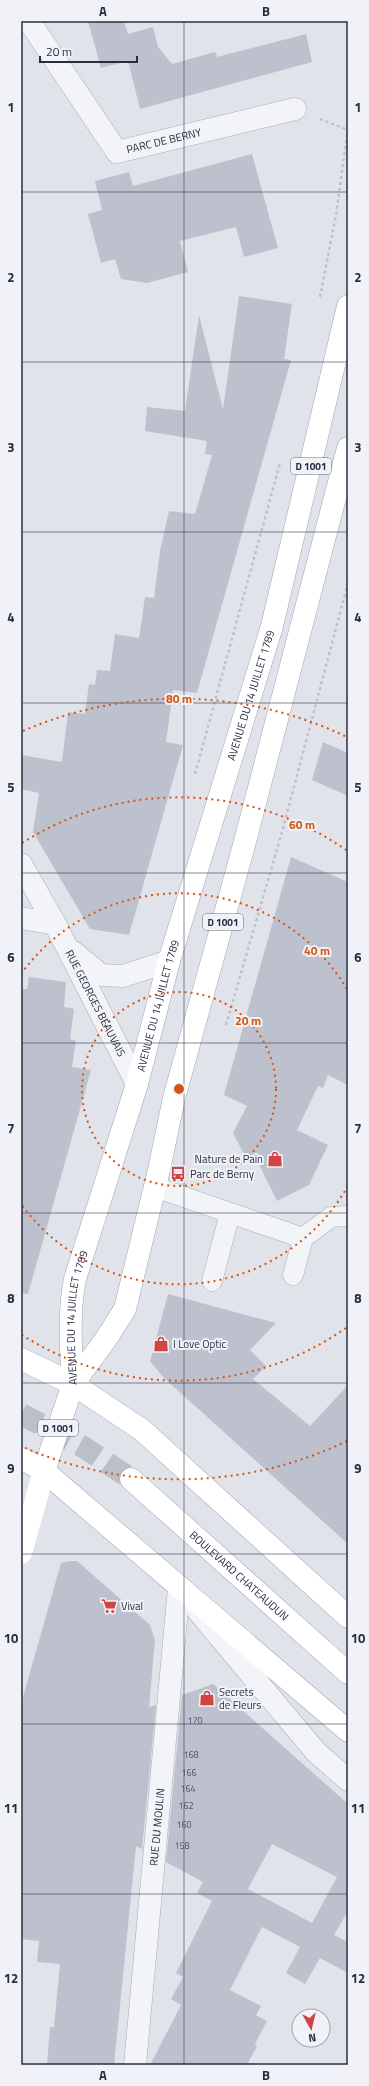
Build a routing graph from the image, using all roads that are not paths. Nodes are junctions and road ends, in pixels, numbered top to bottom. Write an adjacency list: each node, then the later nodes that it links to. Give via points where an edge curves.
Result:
1 (29, 21): 2 (street, PARC DE BERNY, via 117,152)
2 (295, 109)
3 (348, 306): 9 (main road, AVENUE DU 14 JUILLET 1789 / D 1001, via 272,626)
4 (348, 448): 11 (main road, AVENUE DU 14 JUILLET 1789 / D 1001, via 243,849 174,1098)
5 (21, 864): 7 (street, RUE GEORGES BEAUVAIS)
6 (21, 918): 7 (street)
7 (55, 924): 8 (street, RUE GEORGES BEAUVAIS)
8 (65, 945): 9 (street, RUE GEORGES BEAUVAIS, via 101,975 123,976); 10 (street, RUE GEORGES BEAUVAIS)
9 (169, 961): 10 (main road, AVENUE DU 14 JUILLET 1789 / D 1001)
10 (137, 1084): 18 (main road, AVENUE DU 14 JUILLET 1789 / D 1001, via 75,1279 71,1299 70,1330)
11 (155, 1187): 12 (lane); 18 (main road, AVENUE DU 14 JUILLET 1789 / D 1001, via 125,1309)
12 (230, 1212): 14 (lane); 16 (lane)
13 (348, 1216): 14 (lane, via 332,1217)
14 (303, 1238): 15 (lane)
15 (293, 1275)
16 (212, 1281)
17 (21, 1360): 18 (main road)
18 (73, 1384): 20 (main road, D 1001); 24 (main road, via 142,1430)
19 (21, 1458): 20 (main road)
20 (44, 1471): 22 (main road, D 1001); 23 (main road)
21 (131, 1479): 25 (main road, BOULEVARD CHATEAUDUN)
22 (21, 1553)
23 (179, 1588): 26 (main road); 27 (street, via 316,1752); 28 (street, RUE DU MOULIN)
24 (348, 1617)
25 (348, 1673)
26 (348, 1731)
27 (348, 1780)
28 (135, 2065)

